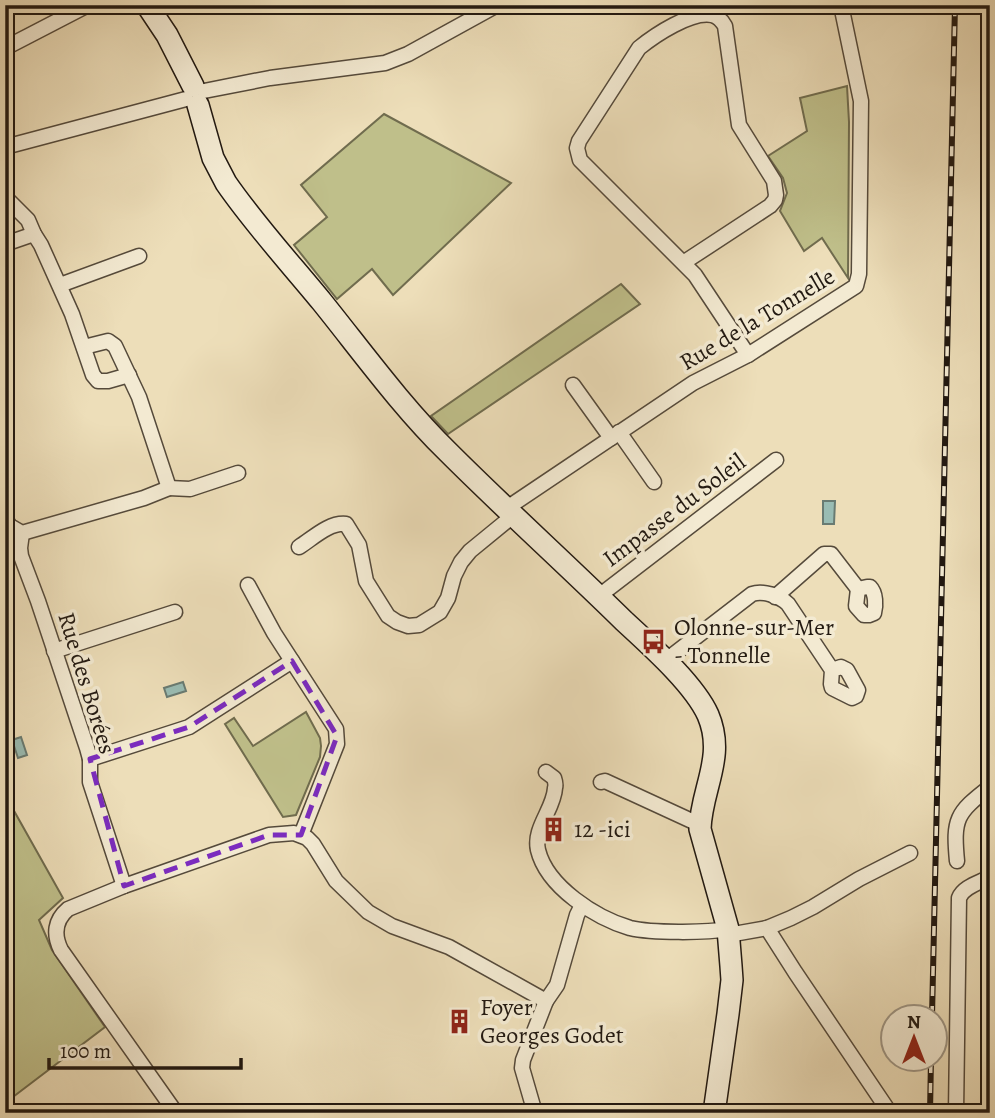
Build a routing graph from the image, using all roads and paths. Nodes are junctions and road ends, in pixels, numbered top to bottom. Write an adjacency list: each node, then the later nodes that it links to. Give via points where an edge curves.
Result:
1 (88, 5): 5 (street)
2 (147, 5): 6 (street, via 167,35)
3 (496, 5): 6 (street, via 385,64 270,78)
4 (841, 5): 15 (street, Rue de la Tonnelle, via 861,101 858,282)
5 (5, 48)
6 (195, 95): 7 (street); 23 (street, via 213,158 230,190 416,417)
7 (5, 148)
8 (5, 197): 9 (street, via 28,220)
9 (34, 234): 10 (street); 13 (street)
10 (5, 244)
11 (139, 256): 13 (street)
12 (682, 262): 12 (street, via 580,160 577,148 639,48 683,21 711,15 725,26 738,125 774,181 776,195 770,206); 15 (street)
13 (60, 285): 14 (street)
14 (84, 347): 16 (street, via 108,341); 16 (street, via 98,381)
15 (748, 355): 18 (street, Rue de la Tonnelle, via 693,383)
16 (129, 375): 22 (street)
17 (573, 384): 18 (street)
18 (615, 435): 21 (street); 23 (street, Rue de la Tonnelle)
19 (776, 460): 29 (street, Impasse du Soleil)
20 (238, 474): 22 (street, via 190,489)
21 (654, 482)
22 (169, 488): 25 (street)
23 (510, 512): 26 (street, Rue de la Tonnelle, via 461,562 440,612 419,625 408,626 388,617 366,581 359,545 346,524 338,523); 29 (street)
24 (5, 519): 25 (street)
25 (22, 533): 32 (street, Rue des Borées, via 21,556)
26 (299, 547)
27 (248, 585): 33 (street)
28 (858, 589): 30 (street, via 828,553)
29 (599, 596): 34 (street)
30 (775, 597): 34 (street, via 752,594); 35 (street, via 788,604)
31 (175, 612): 32 (street)
32 (54, 651): 36 (street, Rue des Borées)
33 (292, 661): 36 (street, via 189,727); 41 (street, via 337,736)
34 (665, 661): 40 (street, via 700,700 712,728 715,750)
35 (832, 670)
36 (90, 759): 45 (street, Rue des Borées, via 90,782)
37 (546, 772): 46 (street, via 554,778 556,789 539,833 538,850 552,876)
38 (601, 782): 40 (street)
39 (990, 787): 43 (street, via 958,818)
40 (701, 824): 48 (street)
41 (301, 835): 45 (street, via 269,835); 49 (street, via 368,912 450,947)
42 (910, 853): 47 (street)
43 (957, 861)
44 (990, 877): 54 (street, via 961,892 959,898)
45 (124, 886): 50 (street, via 68,909 56,926 56,940)
46 (582, 905): 48 (street, via 643,930); 49 (street, via 557,985)
47 (767, 928): 48 (street); 53 (street)
48 (728, 932): 52 (street, via 732,979)
49 (546, 1001): 51 (street, via 522,1069)
50 (176, 1113)
51 (535, 1113)
52 (715, 1113)
53 (890, 1113)
54 (956, 1113)

